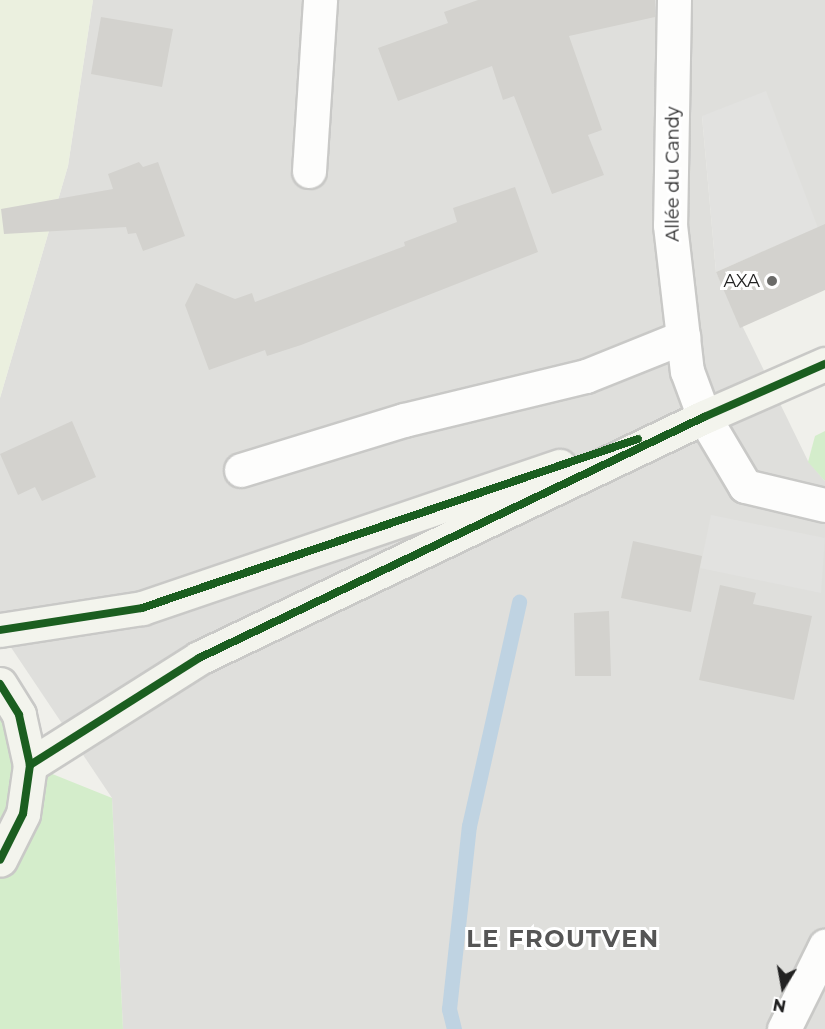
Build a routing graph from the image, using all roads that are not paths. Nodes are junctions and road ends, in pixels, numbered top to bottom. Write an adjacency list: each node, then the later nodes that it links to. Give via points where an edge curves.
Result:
1 (320, 0): 3 (street)
2 (674, 0): 4 (street, Allée du Candy, via 670,225)
3 (309, 171)
4 (683, 337): 6 (street, Allée du Candy, via 687,371); 7 (street, via 586,376 404,420)
5 (825, 364): 6 (main road)
6 (704, 417): 8 (street, Allée du Candy, via 745,486); 9 (main road, via 142,608); 11 (main road, via 199,658)
7 (242, 470)
8 (825, 505)
9 (0, 630)
10 (0, 684): 11 (main road, via 19,715)
11 (30, 765): 12 (main road, via 23,814)
12 (0, 860)
13 (825, 946): 14 (street)
14 (784, 1029)

